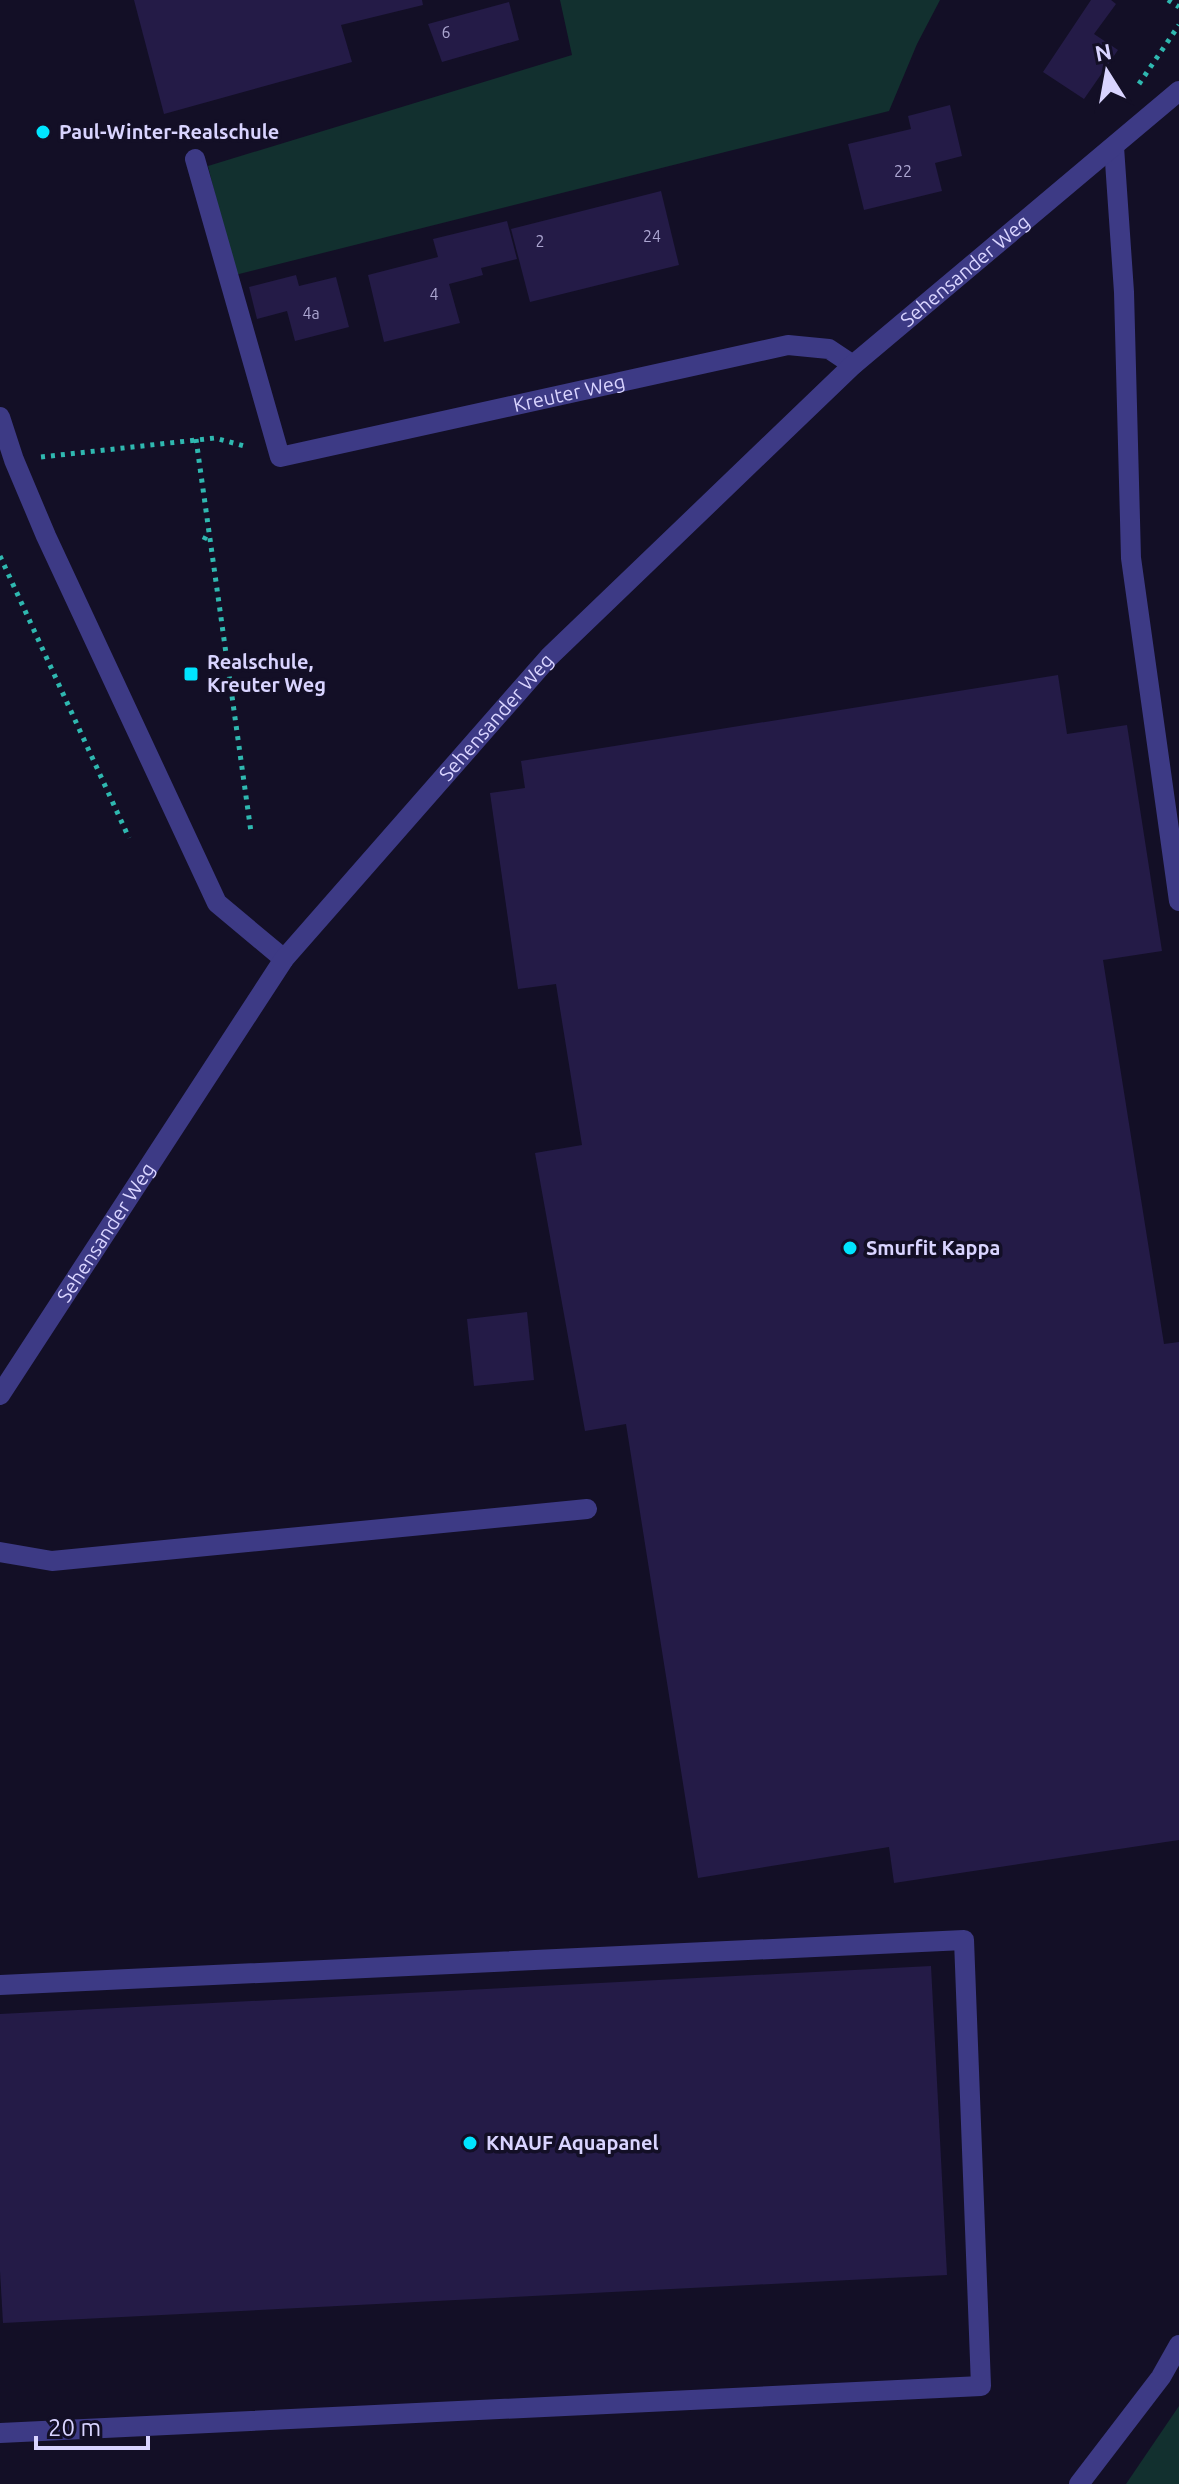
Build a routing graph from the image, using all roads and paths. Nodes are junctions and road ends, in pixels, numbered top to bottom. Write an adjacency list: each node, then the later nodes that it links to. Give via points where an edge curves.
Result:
1 (1168, 0): 2 (path)
2 (1179, 7)
3 (1179, 91): 4 (street, Sehensander Weg)
4 (1114, 147): 6 (street, Sehensander Weg); 16 (street, via 1131,558)
5 (195, 159): 9 (street)
6 (853, 365): 9 (street, Kreuter Weg, via 829,349 788,345); 17 (street, Sehensander Weg, via 549,657)
7 (0, 417): 10 (street)
8 (196, 439): 9 (path, via 215,438); 10 (path); 11 (path)
9 (280, 457)
10 (14, 460): 17 (street, via 217,903)
11 (209, 529): 12 (path); 14 (path)
12 (204, 540)
13 (0, 556): 15 (path)
14 (251, 832)
15 (129, 838)
16 (1179, 901)
17 (284, 959): 18 (street, Sehensander Weg)
18 (0, 1395)
19 (587, 1509): 20 (street, via 52,1561)
20 (0, 1552)
21 (0, 1985): 23 (street, via 964,1940 981,2386)
22 (1179, 2345): 24 (street, via 1161,2377)
23 (0, 2433)
24 (1079, 2484)

